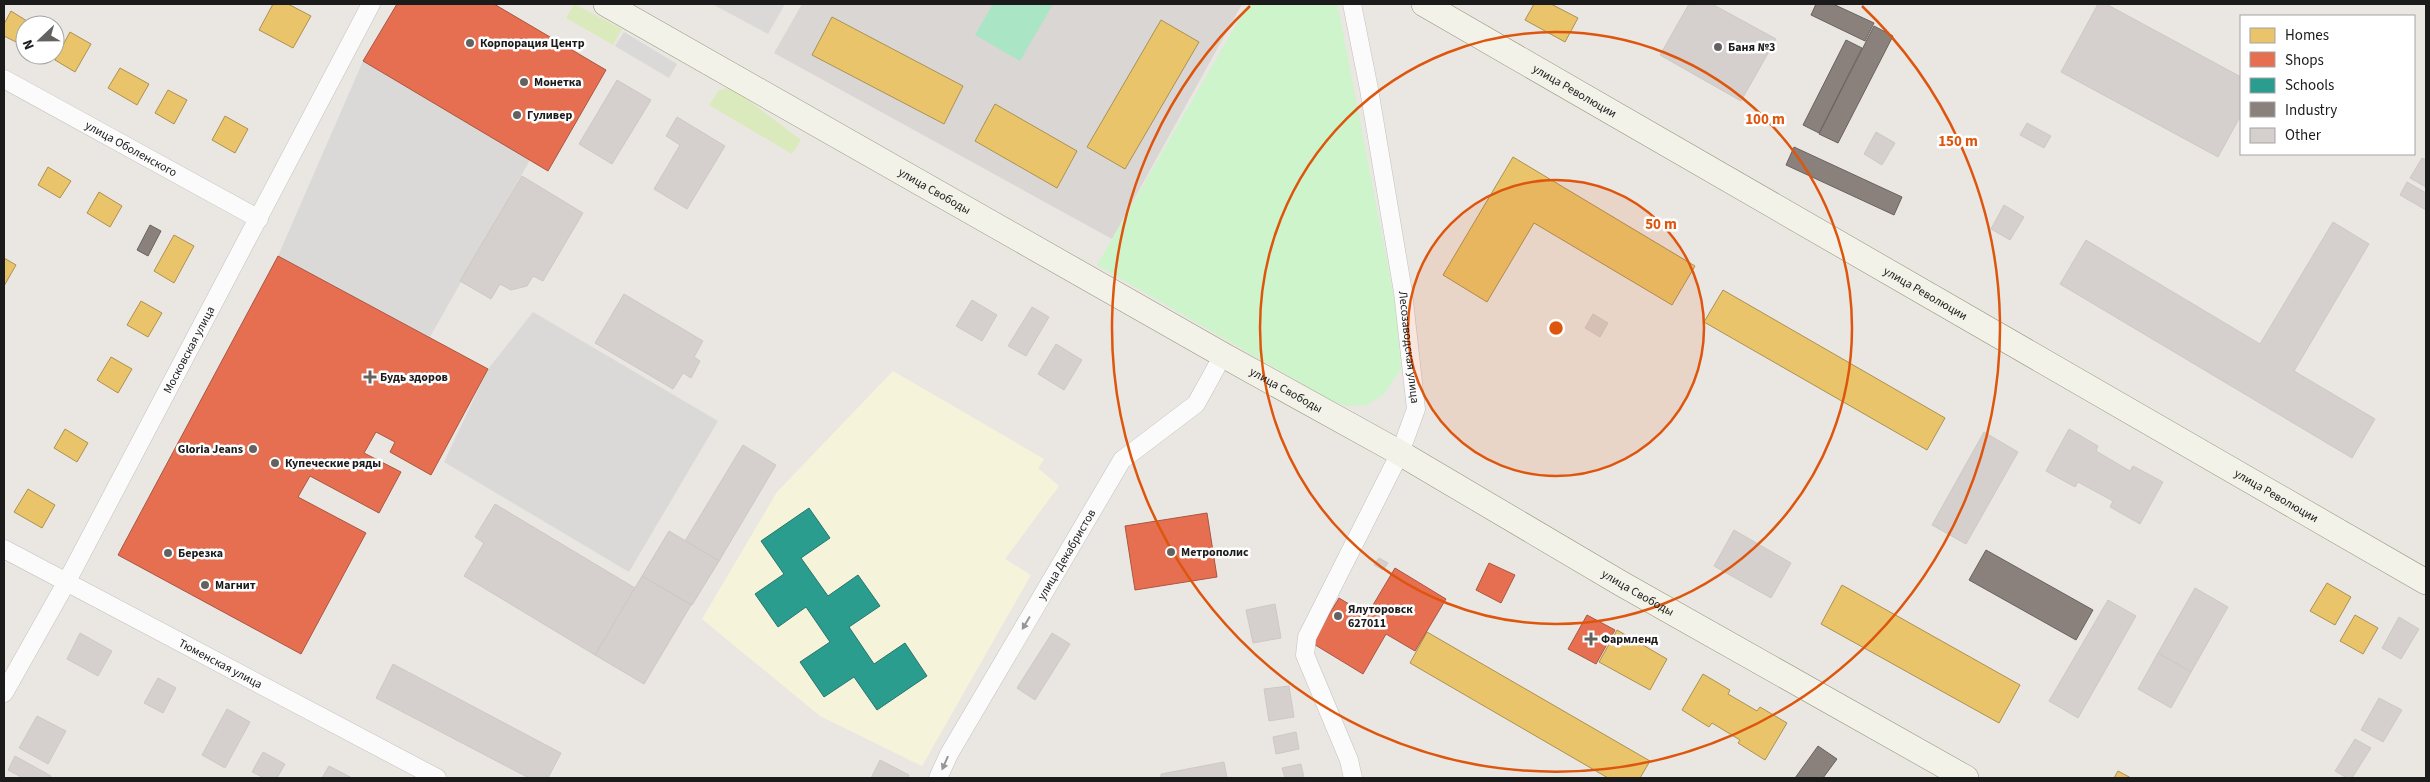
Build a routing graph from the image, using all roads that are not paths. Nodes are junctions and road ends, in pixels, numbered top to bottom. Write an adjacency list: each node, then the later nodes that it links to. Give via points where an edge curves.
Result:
1 (371, 4): 6 (street, Московская улица)
2 (606, 4): 7 (street, улица Свободы)
3 (1352, 4): 8 (street, Лесозаводская улица, via 1403,292 1414,390 1416,409)
4 (1424, 4): 10 (street, улица Революции)
5 (4, 79): 6 (street, улица Оболенского)
6 (259, 219): 11 (street, Московская улица)
7 (1223, 355): 8 (street, улица Свободы); 14 (street, улица Декабристов, one-way to 14, via 1196,404 1122,460)
8 (1400, 453): 15 (street, Лесозаводская улица, via 1307,637 1305,655 1349,760); 16 (street, улица Свободы, via 1622,584)
9 (4, 549): 11 (street, Тюменская улица)
10 (2426, 582)
11 (66, 583): 12 (street, Московская улица); 13 (street, Тюменская улица)
12 (4, 693)
13 (437, 778)
14 (938, 778)
15 (1353, 778)
16 (1966, 778)

